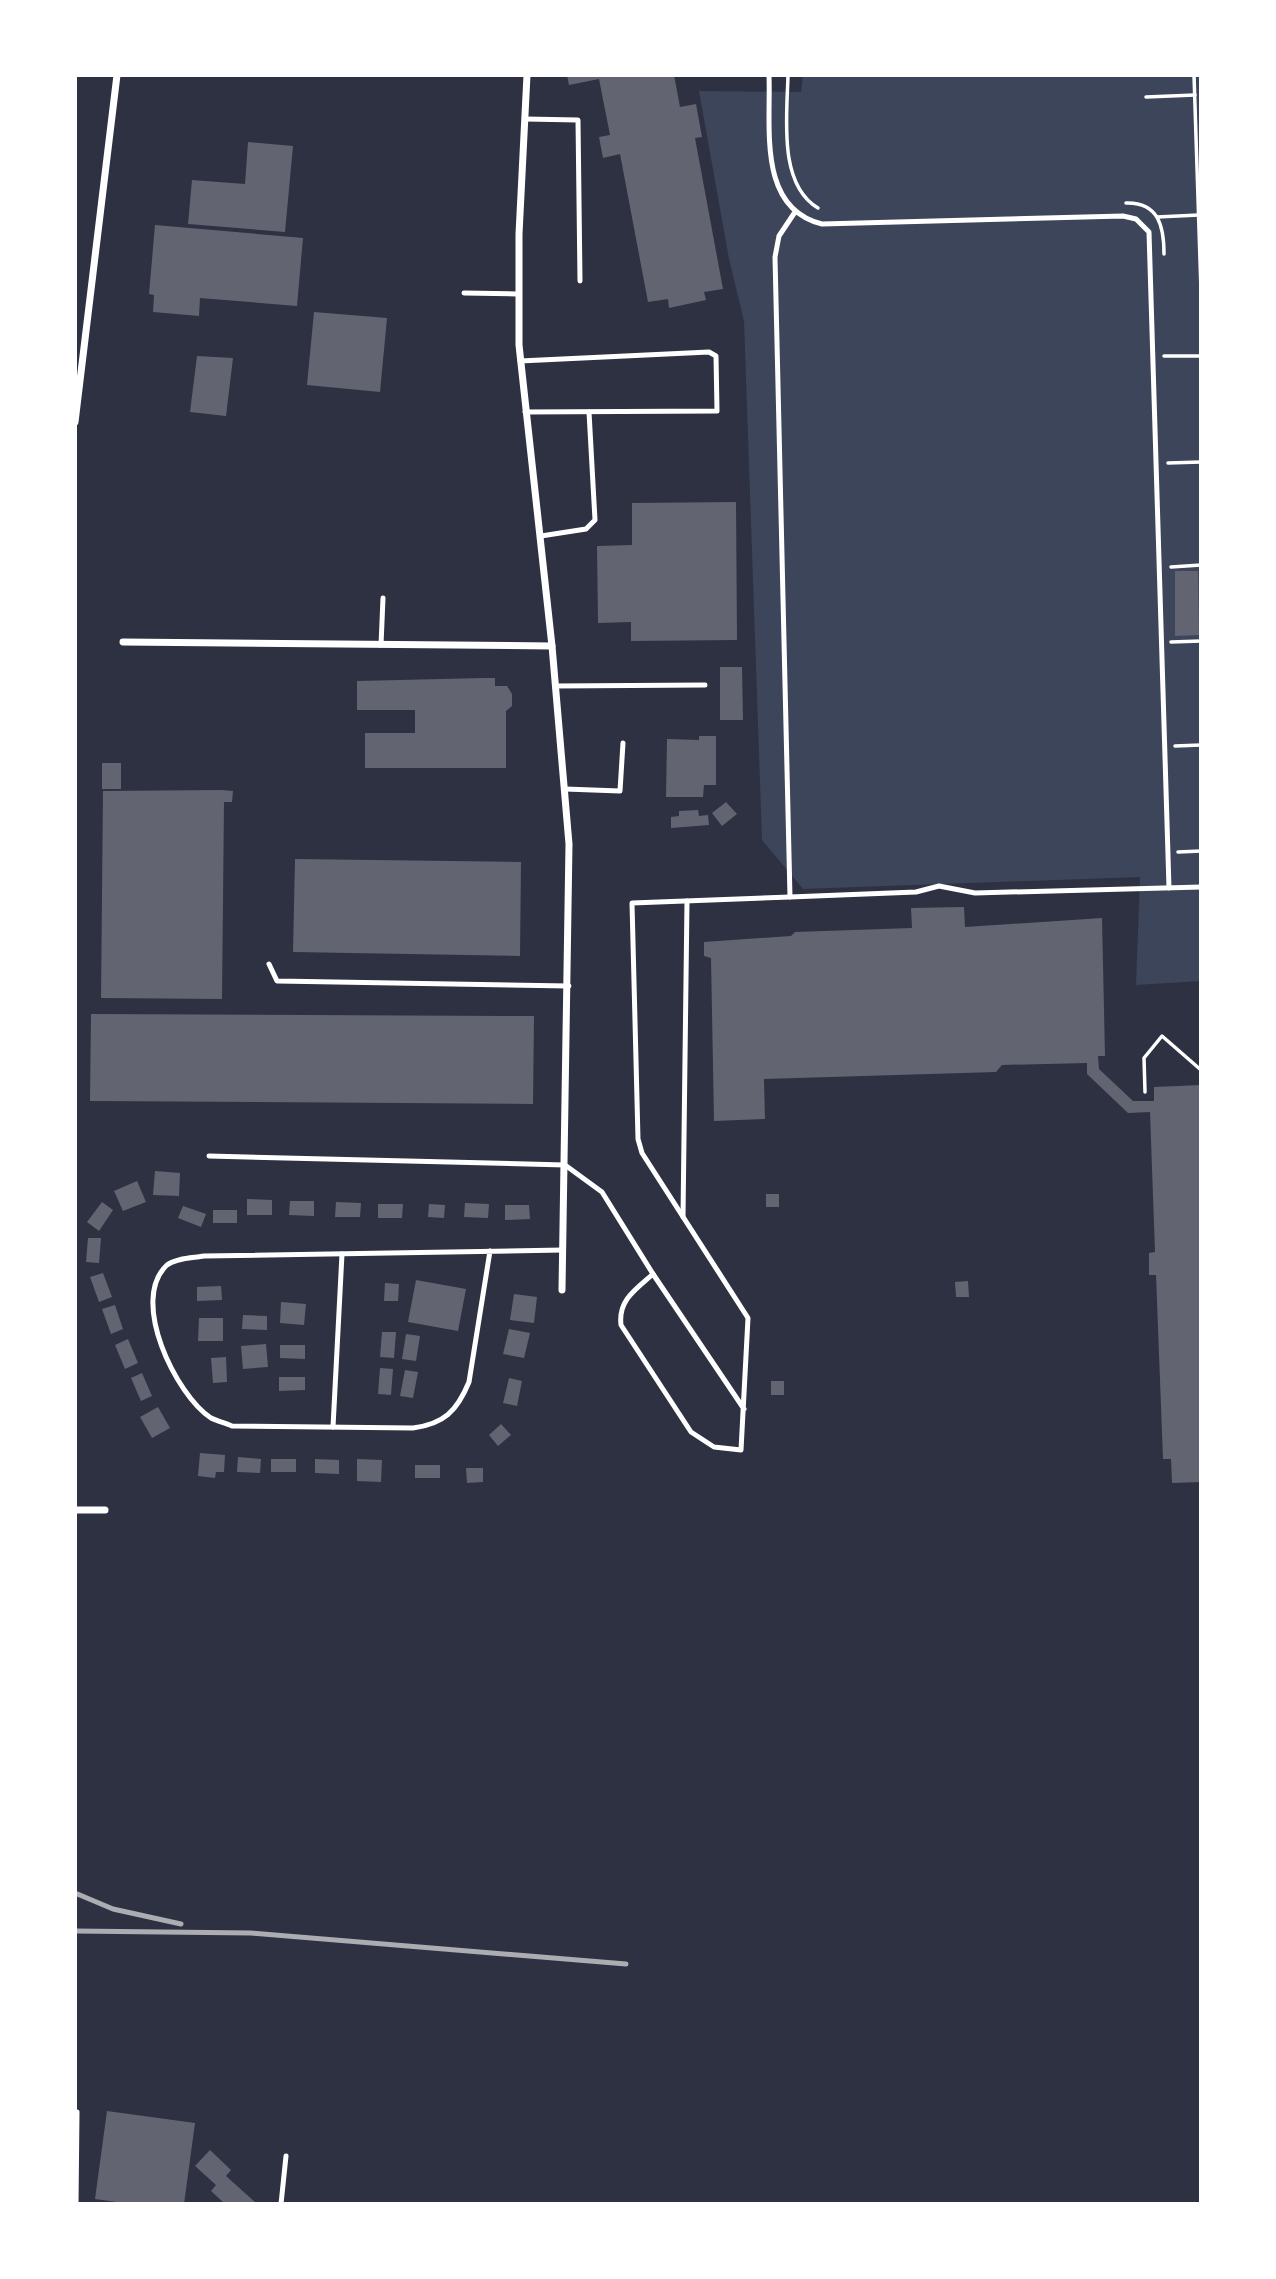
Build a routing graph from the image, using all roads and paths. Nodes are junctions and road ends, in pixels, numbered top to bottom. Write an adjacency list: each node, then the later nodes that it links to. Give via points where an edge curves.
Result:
1 (117, 75): 22 (street)
2 (527, 75): 8 (street)
3 (769, 75): 10 (lane, via 772,168 779,190)
4 (788, 75): 9 (path, via 791,173 804,197)
5 (1194, 75): 6 (path)
6 (1195, 95): 7 (path); 11 (path)
7 (1146, 97)
8 (525, 119): 13 (lane, via 578,120); 16 (street)
9 (823, 210)
10 (795, 212): 18 (lane, via 822,224 1136,219 1151,239); 44 (lane, via 779,236 775,257)
11 (1200, 215): 12 (path); 14 (path)
12 (1158, 217)
13 (580, 281)
14 (1201, 291)
15 (464, 293): 16 (lane)
16 (517, 294): 19 (street)
17 (1201, 356): 18 (path)
18 (1154, 357): 24 (lane)
19 (520, 361): 20 (street); 21 (lane, via 709,352 716,356 717,411)
20 (525, 412): 21 (lane); 25 (street)
21 (589, 412): 25 (lane, via 595,520 586,529)
22 (75, 422)
23 (1201, 462): 24 (path)
24 (1156, 463): 27 (lane)
25 (541, 536): 33 (street)
26 (1201, 565): 27 (path)
27 (1159, 567): 31 (lane)
28 (383, 598): 32 (lane)
29 (1201, 641): 31 (path)
30 (123, 642): 32 (street)
31 (1161, 643): 38 (lane)
32 (381, 645): 33 (street)
33 (552, 646): 35 (street)
34 (705, 685): 35 (lane)
35 (556, 686): 39 (street)
36 (623, 743): 39 (lane, via 620,791)
37 (1201, 745): 38 (path)
38 (1164, 746): 41 (lane)
39 (565, 789): 47 (street)
40 (1201, 851): 41 (path)
41 (1167, 852): 43 (lane)
42 (1201, 887): 43 (lane)
43 (1169, 888): 44 (lane, via 975,893 939,886 916,892)
44 (790, 897): 45 (lane)
45 (687, 901): 52 (lane); 52 (lane, via 632,903 638,1139 642,1153)
46 (269, 964): 47 (lane, via 277,981)
47 (569, 986): 51 (street)
48 (1201, 1070): 49 (path, via 1162,1036 1144,1058)
49 (1145, 1092)
50 (209, 1156): 51 (lane)
51 (565, 1165): 53 (street); 56 (lane, via 602,1192)
52 (683, 1217): 58 (lane, via 748,1318)
53 (563, 1250): 54 (lane); 57 (street)
54 (490, 1251): 55 (lane); 59 (lane, via 475,1358 461,1402 448,1417 435,1425 413,1427)
55 (342, 1254): 59 (lane); 59 (lane, via 182,1259 168,1265 153,1300 156,1332 169,1364 211,1418 232,1426)
56 (653, 1274): 58 (lane); 58 (lane, via 626,1296 619,1314 621,1325 691,1432 714,1447 741,1450)
57 (562, 1290)
58 (744, 1409)
59 (333, 1427)
60 (75, 1510): 61 (street)
61 (105, 1510)
62 (77, 2112): 64 (lane)
63 (286, 2156): 65 (lane)
64 (76, 2204)
65 (281, 2204)

